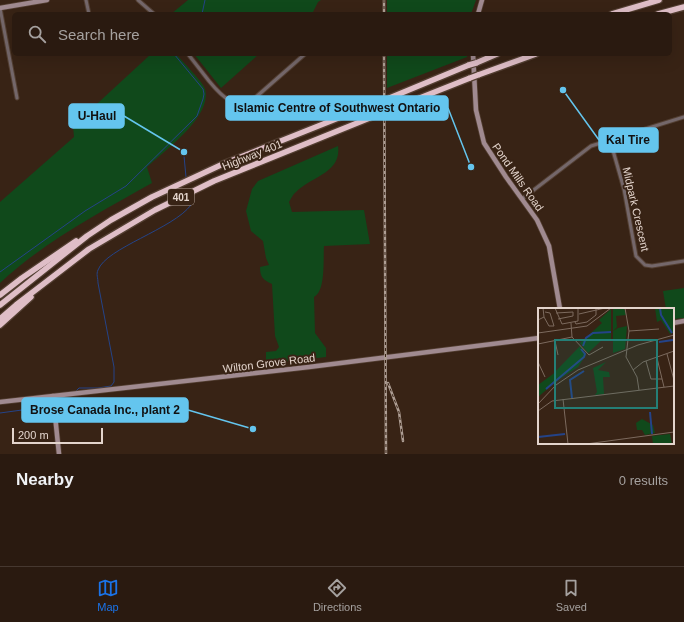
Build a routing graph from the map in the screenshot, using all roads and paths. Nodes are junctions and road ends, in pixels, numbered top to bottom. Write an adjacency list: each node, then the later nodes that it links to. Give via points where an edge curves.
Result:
1 (47, 0): 7 (main road)
2 (86, 0): 8 (street)
3 (138, 0): 9 (street)
4 (482, 0): 10 (main road)
5 (659, 0): 11 (highway)
6 (684, 6): 12 (highway)
7 (0, 8): 18 (street)
8 (89, 12)
9 (152, 12)
10 (479, 12)
11 (619, 12)
12 (664, 12)
13 (190, 56): 14 (street, via 220,94 238,102 256,97)
14 (303, 56)
15 (473, 56): 21 (main road, Pond Mills Road, via 476,110 484,143)
16 (492, 56): 22 (highway, Highway 401 / 401, bridge, via 223,164 152,197)
17 (530, 56): 24 (highway, Highway 401 / 401, bridge, via 214,181 155,210 89,249)
18 (17, 98)
19 (684, 118): 20 (street)
20 (610, 140): 21 (street, via 591,146); 23 (street, Midpark Crescent, via 624,188 636,256 645,265 652,266)
21 (522, 199): 27 (main road, Pond Mills Road, via 537,220 549,246)
22 (87, 236): 25 (highway, via 67,246); 26 (highway, Highway 401 / 401)
23 (684, 262)
24 (39, 287): 28 (highway, Highway 401 / 401); 31 (highway)
25 (0, 295)
26 (0, 305)
27 (560, 308)
28 (0, 319)
29 (684, 321): 30 (main road)
30 (674, 323)
31 (0, 325)
32 (538, 338): 33 (main road, Wilton Grove Road)
33 (53, 396): 34 (main road, Wilton Grove Road); 35 (main road)
34 (0, 402)
35 (59, 454)

